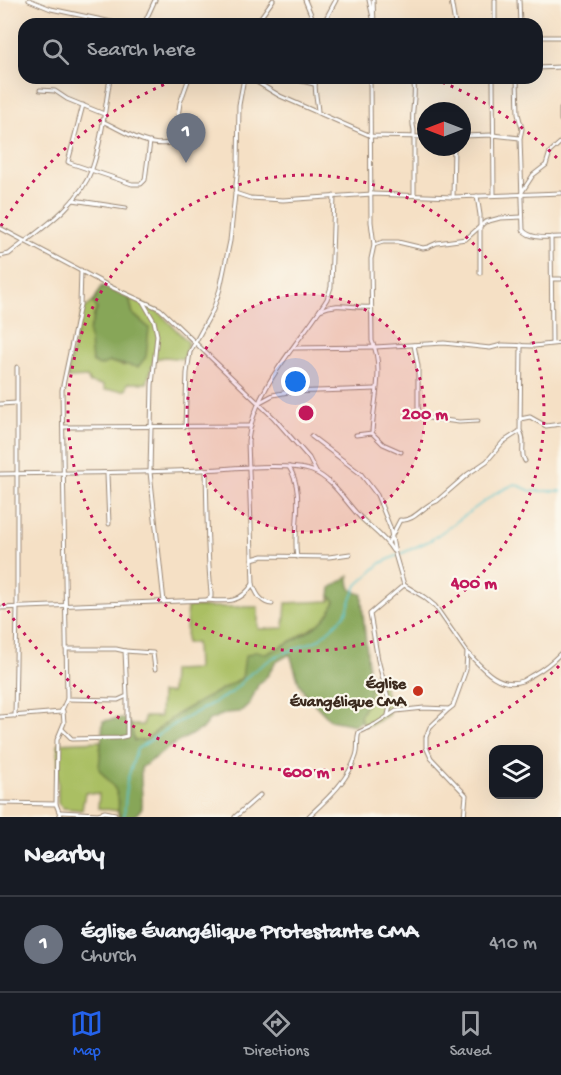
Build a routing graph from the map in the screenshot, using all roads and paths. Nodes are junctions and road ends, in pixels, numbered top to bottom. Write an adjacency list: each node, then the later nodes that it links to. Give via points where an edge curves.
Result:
1 (29, 0): 10 (street)
2 (154, 0): 11 (street)
3 (273, 0): 12 (street)
4 (305, 0): 13 (street)
5 (336, 0): 14 (street)
6 (371, 0): 15 (street)
7 (452, 0): 16 (street)
8 (495, 0): 17 (street)
9 (519, 0): 18 (street)
10 (94, 18)
11 (146, 18)
12 (260, 18)
13 (312, 18)
14 (326, 18)
15 (373, 18)
16 (454, 18)
17 (495, 18)
18 (520, 18)
19 (543, 37): 20 (street)
20 (561, 37)
21 (561, 67): 22 (street)
22 (543, 68)
23 (109, 84): 36 (street)
24 (187, 84): 44 (street, via 175,136 165,144)
25 (243, 84): 48 (street)
26 (260, 84): 35 (street)
27 (314, 84): 35 (street)
28 (370, 84): 40 (street)
29 (414, 84): 42 (street)
30 (493, 84): 39 (street)
31 (517, 84): 43 (street)
32 (40, 90): 33 (street, via 55,90)
33 (83, 105): 36 (street); 47 (street, via 69,162)
34 (561, 109): 37 (street)
35 (318, 113): 40 (street)
36 (104, 114): 38 (street)
37 (561, 120)
38 (103, 122): 44 (street); 47 (street)
39 (493, 135): 41 (street); 43 (street); 52 (street)
40 (371, 136): 42 (street); 50 (street)
41 (471, 136)
42 (414, 137): 54 (street)
43 (520, 138): 51 (street)
44 (150, 142): 47 (street, via 145,180 141,184)
45 (561, 142): 51 (street)
46 (454, 156): 56 (street)
47 (91, 171): 57 (street)
48 (236, 193): 53 (street, via 263,199); 74 (street, via 220,289)
49 (561, 193): 51 (street)
50 (372, 194): 53 (street); 54 (street); 65 (street)
51 (521, 194): 52 (street); 59 (street)
52 (494, 195): 55 (street)
53 (333, 196): 73 (street, via 331,287)
54 (414, 196): 56 (street)
55 (477, 196): 56 (street); 61 (street)
56 (453, 197)
57 (73, 200): 58 (street); 64 (street)
58 (126, 208)
59 (522, 218): 61 (street, via 492,220); 62 (street, via 525,233)
60 (0, 228): 64 (street)
61 (479, 228): 65 (street, via 466,238 423,248 398,242); 68 (street)
62 (551, 237): 63 (street); 69 (street)
63 (561, 237)
64 (25, 241): 66 (street); 67 (street)
65 (374, 245): 72 (street)
66 (0, 256)
67 (81, 270): 71 (street); 93 (street, via 78,312 62,390)
68 (480, 273)
69 (552, 279): 70 (street); 76 (street)
70 (561, 279)
71 (142, 301): 74 (street, via 160,309); 94 (street, via 157,335)
72 (371, 307): 73 (street, via 336,304); 79 (street)
73 (320, 310): 80 (street)
74 (194, 341): 86 (street); 91 (street, via 188,362)
75 (561, 343): 76 (street)
76 (552, 344): 78 (street)
77 (414, 345): 78 (street); 79 (street); 89 (street, via 421,417)
78 (521, 345): 88 (street)
79 (375, 347): 80 (street); 83 (street)
80 (294, 348): 82 (street)
81 (17, 368): 85 (street)
82 (268, 385): 84 (street); 86 (street)
83 (376, 389): 84 (street, via 304,390); 96 (street)
84 (273, 395): 86 (street)
85 (17, 403): 87 (street); 108 (street)
86 (258, 403): 92 (street); 106 (street, via 309,458)
87 (0, 404)
88 (520, 419): 90 (street, via 530,417 546,426); 95 (street)
89 (478, 421)
90 (561, 424)
91 (185, 426): 92 (street); 94 (street)
92 (250, 426): 102 (street)
93 (62, 427): 94 (street); 105 (street)
94 (152, 427): 104 (street)
95 (520, 431): 100 (street); 111 (street, via 437,501 410,519 400,520)
96 (372, 433): 97 (street); 99 (street, via 383,444)
97 (356, 435)
98 (311, 436): 111 (street, via 370,485 385,511)
99 (402, 452)
100 (525, 461)
101 (289, 467): 102 (street); 106 (street); 115 (street, via 298,496)
102 (250, 468): 103 (street); 116 (street)
103 (206, 470): 104 (street); 119 (street, via 211,593)
104 (150, 472): 109 (street); 120 (street)
105 (62, 473): 108 (street); 109 (street); 122 (street)
106 (317, 473): 112 (street)
107 (0, 474): 108 (street)
108 (17, 474): 124 (street)
109 (107, 474): 110 (street)
110 (109, 524)
111 (393, 537): 112 (street); 114 (street)
112 (388, 543): 114 (street)
113 (350, 554): 115 (street)
114 (395, 554): 118 (street)
115 (297, 557): 116 (street)
116 (252, 559): 117 (street)
117 (253, 584): 119 (street, via 235,600); 121 (street, via 255,593)
118 (404, 585): 127 (street, via 435,606); 136 (street, via 370,614 390,706)
119 (207, 600): 120 (street)
120 (164, 602): 122 (street)
121 (272, 604)
122 (65, 606): 124 (street); 125 (street)
123 (0, 608): 124 (street)
124 (17, 608): 135 (street)
125 (65, 649): 126 (street); 131 (street)
126 (125, 651): 129 (street, via 153,653); 130 (street)
127 (468, 652): 128 (street, via 495,678 505,682 523,681 543,670); 132 (street, via 466,670)
128 (561, 653)
129 (155, 669)
130 (127, 696): 131 (street, via 118,700); 137 (street, via 127,736 72,739)
131 (66, 699): 133 (street)
132 (449, 709): 136 (street, via 415,708); 146 (street, via 430,727 426,747 430,758 466,795)
133 (63, 711): 135 (street); 137 (street)
134 (0, 717): 135 (street)
135 (15, 717)
136 (387, 717): 145 (street, via 359,732 352,765 338,787)
137 (62, 729): 140 (street, via 57,740)
138 (260, 795): 144 (street)
139 (0, 803): 140 (street)
140 (56, 804): 141 (street)
141 (60, 812): 142 (street); 143 (street)
142 (115, 814)
143 (61, 817)
144 (235, 817)
145 (308, 817)
146 (464, 817)

